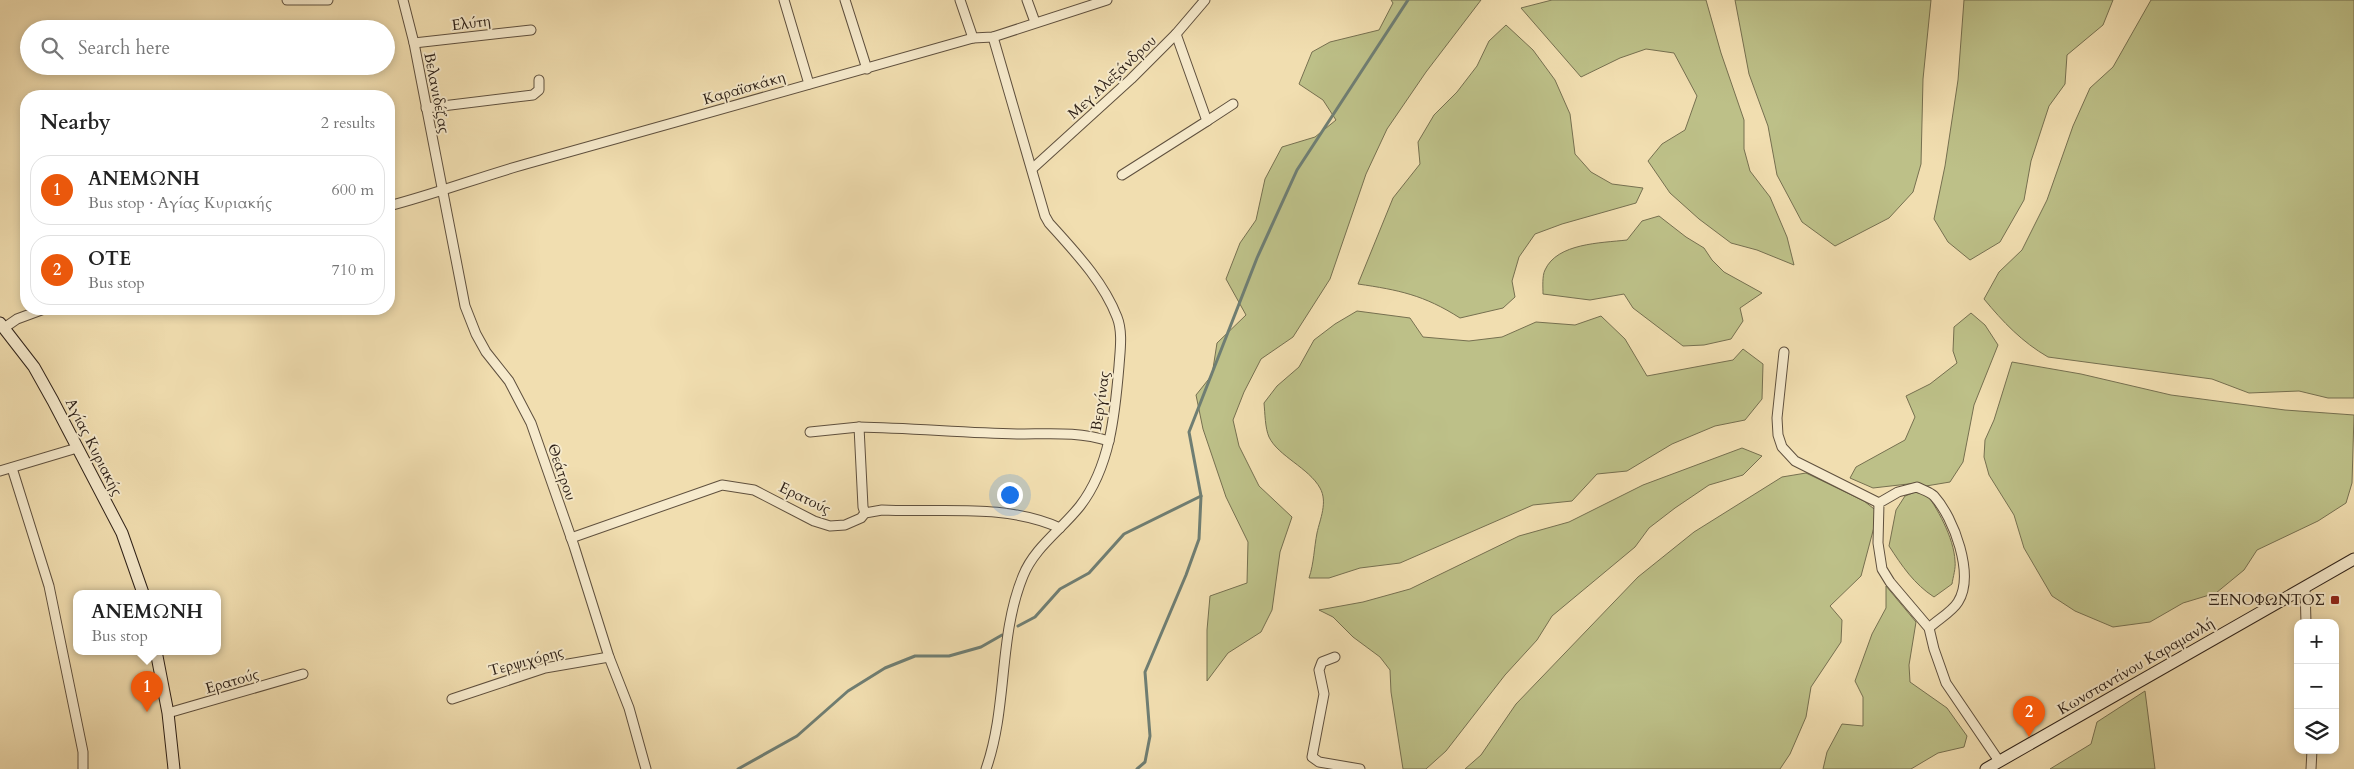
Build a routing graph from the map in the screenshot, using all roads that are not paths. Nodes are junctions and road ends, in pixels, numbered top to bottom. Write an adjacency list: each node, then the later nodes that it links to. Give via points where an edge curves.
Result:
1 (287, 0): 2 (street)
2 (324, 0): 3 (street)
3 (328, 0)
4 (403, 0): 17 (street, Βελανιδέζας)
5 (784, 0): 20 (street)
6 (845, 0): 18 (street)
7 (960, 0): 16 (street)
8 (1027, 0): 12 (street)
9 (1107, 0): 11 (street, Καραϊσκάκη)
10 (1205, 0): 14 (street, Μεγ.Αλεξάνδρου)
11 (1095, 1): 12 (street, Καραϊσκάκη)
12 (1035, 22): 15 (street, Καραϊσκάκη)
13 (531, 30): 17 (street, Ελύτη)
14 (1176, 34): 23 (street); 24 (street, Μεγ.Αλεξάνδρου)
15 (993, 37): 16 (street, Καραϊσκάκη); 24 (street, Βεργίνας)
16 (973, 38): 18 (street, Καραϊσκάκη)
17 (414, 43): 22 (street, Βελανιδέζας)
18 (867, 68): 20 (street, Καραϊσκάκη)
19 (539, 80): 22 (street, via 539,90 533,94)
20 (809, 84): 26 (street, Καραϊσκάκη, via 519,166)
21 (1233, 104): 23 (street)
22 (426, 108): 26 (street, Βελανιδέζας)
23 (1208, 121): 25 (street)
24 (1032, 169): 33 (street, Βεργίνας, via 1049,223 1108,297 1118,319 1120,356)
25 (1122, 175)
26 (442, 192): 27 (street, Καραϊσκάκη); 40 (street, Θεάτρου, via 465,306 476,334 516,393 530,423)
27 (395, 204)
28 (26, 315): 29 (street)
29 (2, 325): 34 (main road, Αγίας Κυριακής, via 43,382)
30 (1784, 352): 37 (street, via 1777,418 1782,447 1795,461)
31 (859, 427): 32 (street); 33 (street, via 1063,433 1088,435); 38 (street)
32 (810, 432)
33 (1109, 442): 39 (street, Βεργίνας, via 1094,482 1080,506)
34 (77, 448): 35 (street); 43 (main road, Αγίας Κυριακής, via 122,533)
35 (12, 468): 36 (street); 54 (street, via 49,586 79,732)
36 (0, 471)
37 (1879, 503): 45 (street, via 1878,543 1882,569); 45 (street, via 1898,492 1917,487 1926,491 1934,496 1960,546 1966,580 1958,602)
38 (865, 513): 39 (street, Ερατούς, via 882,510 1006,513); 40 (street, Ερατούς, via 845,525 830,526 814,522 754,490 722,486)
39 (1060, 528): 57 (street, Βεργίνας, via 1022,576 1012,611 997,728)
40 (571, 538): 47 (street, Θεάτρου)
41 (2354, 559): 42 (main road, Κωνσταντίνου Καραμανλή)
42 (2306, 587): 44 (street); 53 (main road, Κωνσταντίνου Καραμανλή)
43 (142, 590)
44 (2306, 619)
45 (1929, 628): 53 (street, via 1946,683)
46 (157, 655): 51 (main road)
47 (609, 657): 50 (street, Τερψιχόρης, via 545,668); 56 (street, Θεάτρου, via 629,708)
48 (1335, 657): 58 (street, via 1322,662 1319,670 1324,694 1312,757 1319,762)
49 (303, 674): 51 (street, Ερατούς)
50 (452, 699)
51 (168, 713): 55 (main road)
52 (2312, 754): 60 (street)
53 (2000, 761): 59 (main road, Κωνσταντίνου Καραμανλή)
54 (83, 769)
55 (174, 769)
56 (646, 769)
57 (986, 769)
58 (1360, 769)
59 (1986, 769)
60 (2311, 769)

